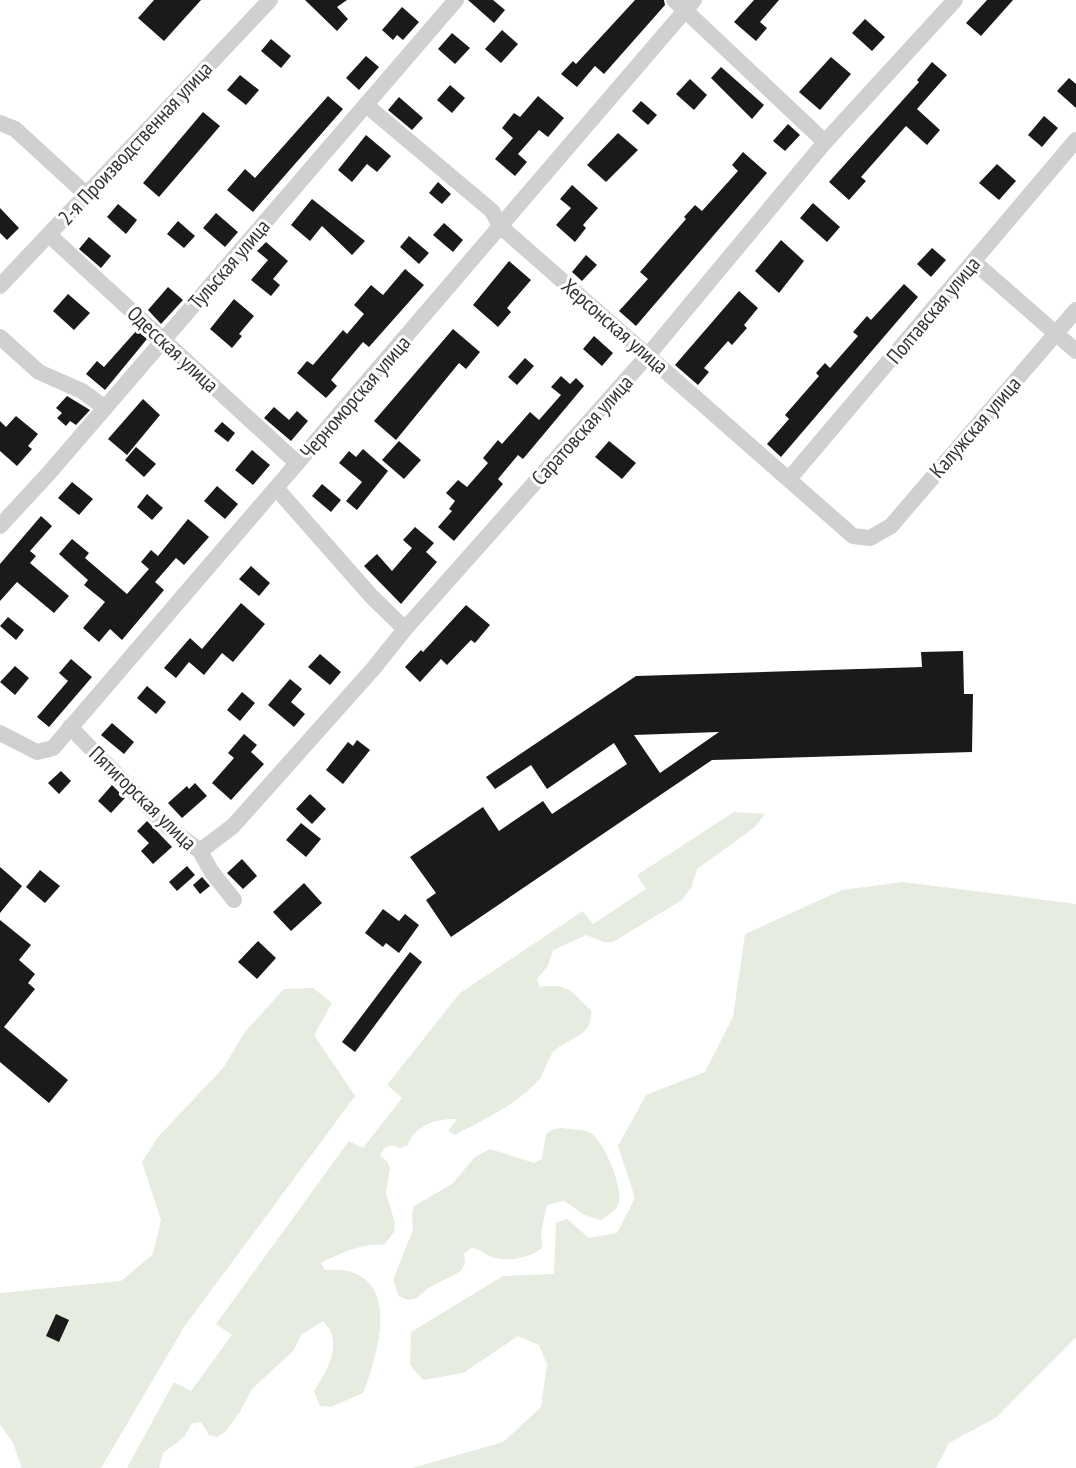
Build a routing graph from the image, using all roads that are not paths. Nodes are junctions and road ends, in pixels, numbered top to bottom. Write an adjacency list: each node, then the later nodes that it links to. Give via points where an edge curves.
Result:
1 (270, 0): 9 (street, 2-я Производственная улица)
2 (456, 0): 5 (street, Тульская улица)
3 (955, 0): 8 (street, Саратовская улица)
4 (684, 3): 8 (street); 10 (street, Черноморская улица)
5 (366, 105): 10 (street, Херсонская улица, via 492,211); 17 (street, Тульская улица)
6 (0, 123): 9 (street, via 15,129)
7 (1076, 140): 12 (street, Полтавская улица)
8 (825, 142): 19 (street, Саратовская улица)
9 (88, 196): 11 (street, 2-я Производственная улица)
10 (501, 226): 19 (street, Херсонская улица); 21 (street, Черноморская улица)
11 (49, 235): 13 (street, 2-я Производственная улица); 17 (street, Одесская улица)
12 (974, 262): 15 (street); 22 (street, Полтавская улица)
13 (0, 286)
14 (1076, 310): 15 (street, Калужская улица)
15 (1056, 333): 18 (street); 25 (street, Калужская улица, via 891,526)
16 (0, 337): 20 (street, via 39,372 82,391)
17 (164, 340): 20 (street, Тульская улица); 21 (street, Одесская улица)
18 (1076, 351)
19 (649, 354): 22 (street, Херсонская улица); 26 (street, Саратовская улица)
20 (105, 408): 24 (street, Тульская улица)
21 (297, 463): 23 (street, Черноморская улица)
22 (789, 479): 25 (street, Херсонская улица, via 853,536)
23 (276, 488): 26 (street); 27 (street, Черноморская улица)
24 (0, 526)
25 (870, 538)
26 (405, 629): 29 (street, Саратовская улица, via 233,826)
27 (70, 727): 28 (street, Черноморская улица, via 53,748 37,752); 29 (street, Пятигорская улица, via 168,827)
28 (0, 732)
29 (200, 851): 30 (street, Пятигорская улица)
30 (234, 900)

